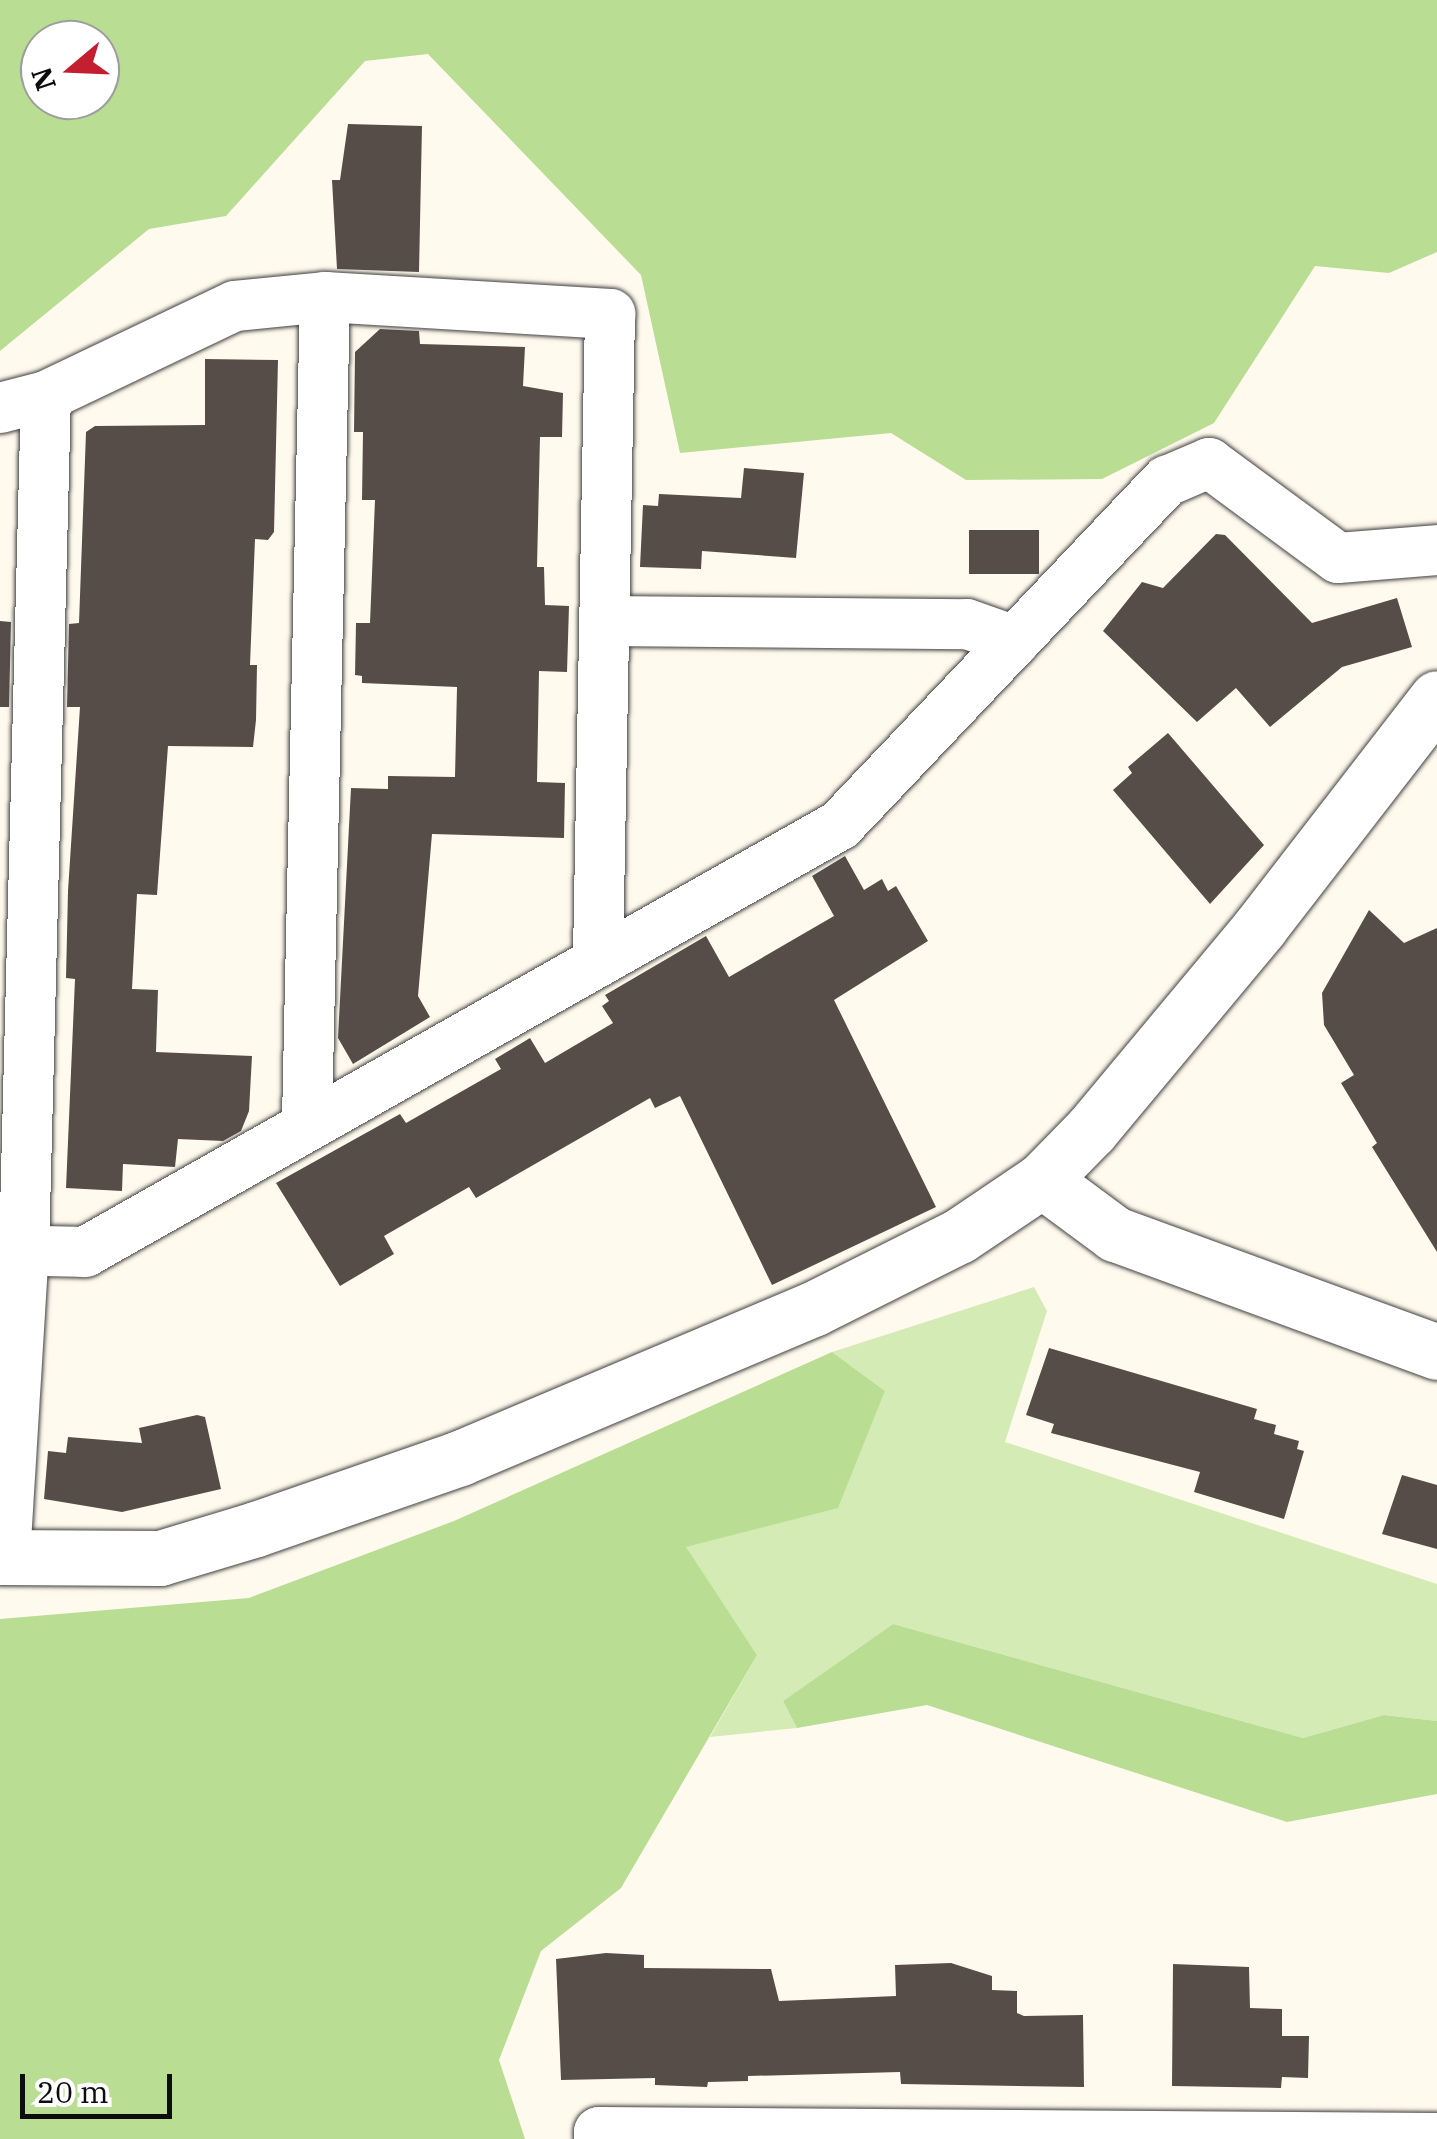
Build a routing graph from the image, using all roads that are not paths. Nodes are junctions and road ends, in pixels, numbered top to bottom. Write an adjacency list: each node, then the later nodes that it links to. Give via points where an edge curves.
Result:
1 (324, 297): 2 (street, via 234,306); 4 (street, via 610,314); 8 (street)
2 (23, 402): 10 (street)
3 (1437, 550): 5 (street, via 1338,558 1209,463 1167,482)
4 (604, 621): 5 (street, via 967,624); 7 (street)
5 (1015, 641): 7 (street, via 840,825)
6 (1437, 698): 9 (street, via 1248,942)
7 (598, 959): 8 (street)
8 (307, 1121): 10 (street, via 84,1252)
9 (1042, 1180): 11 (street, via 1115,1234); 12 (street, via 904,1267 460,1458 160,1558)
10 (12, 1251): 12 (street)
11 (1437, 1352)
12 (2, 1557)
13 (1437, 2138): 14 (street, via 599,2132)
14 (599, 2139)

